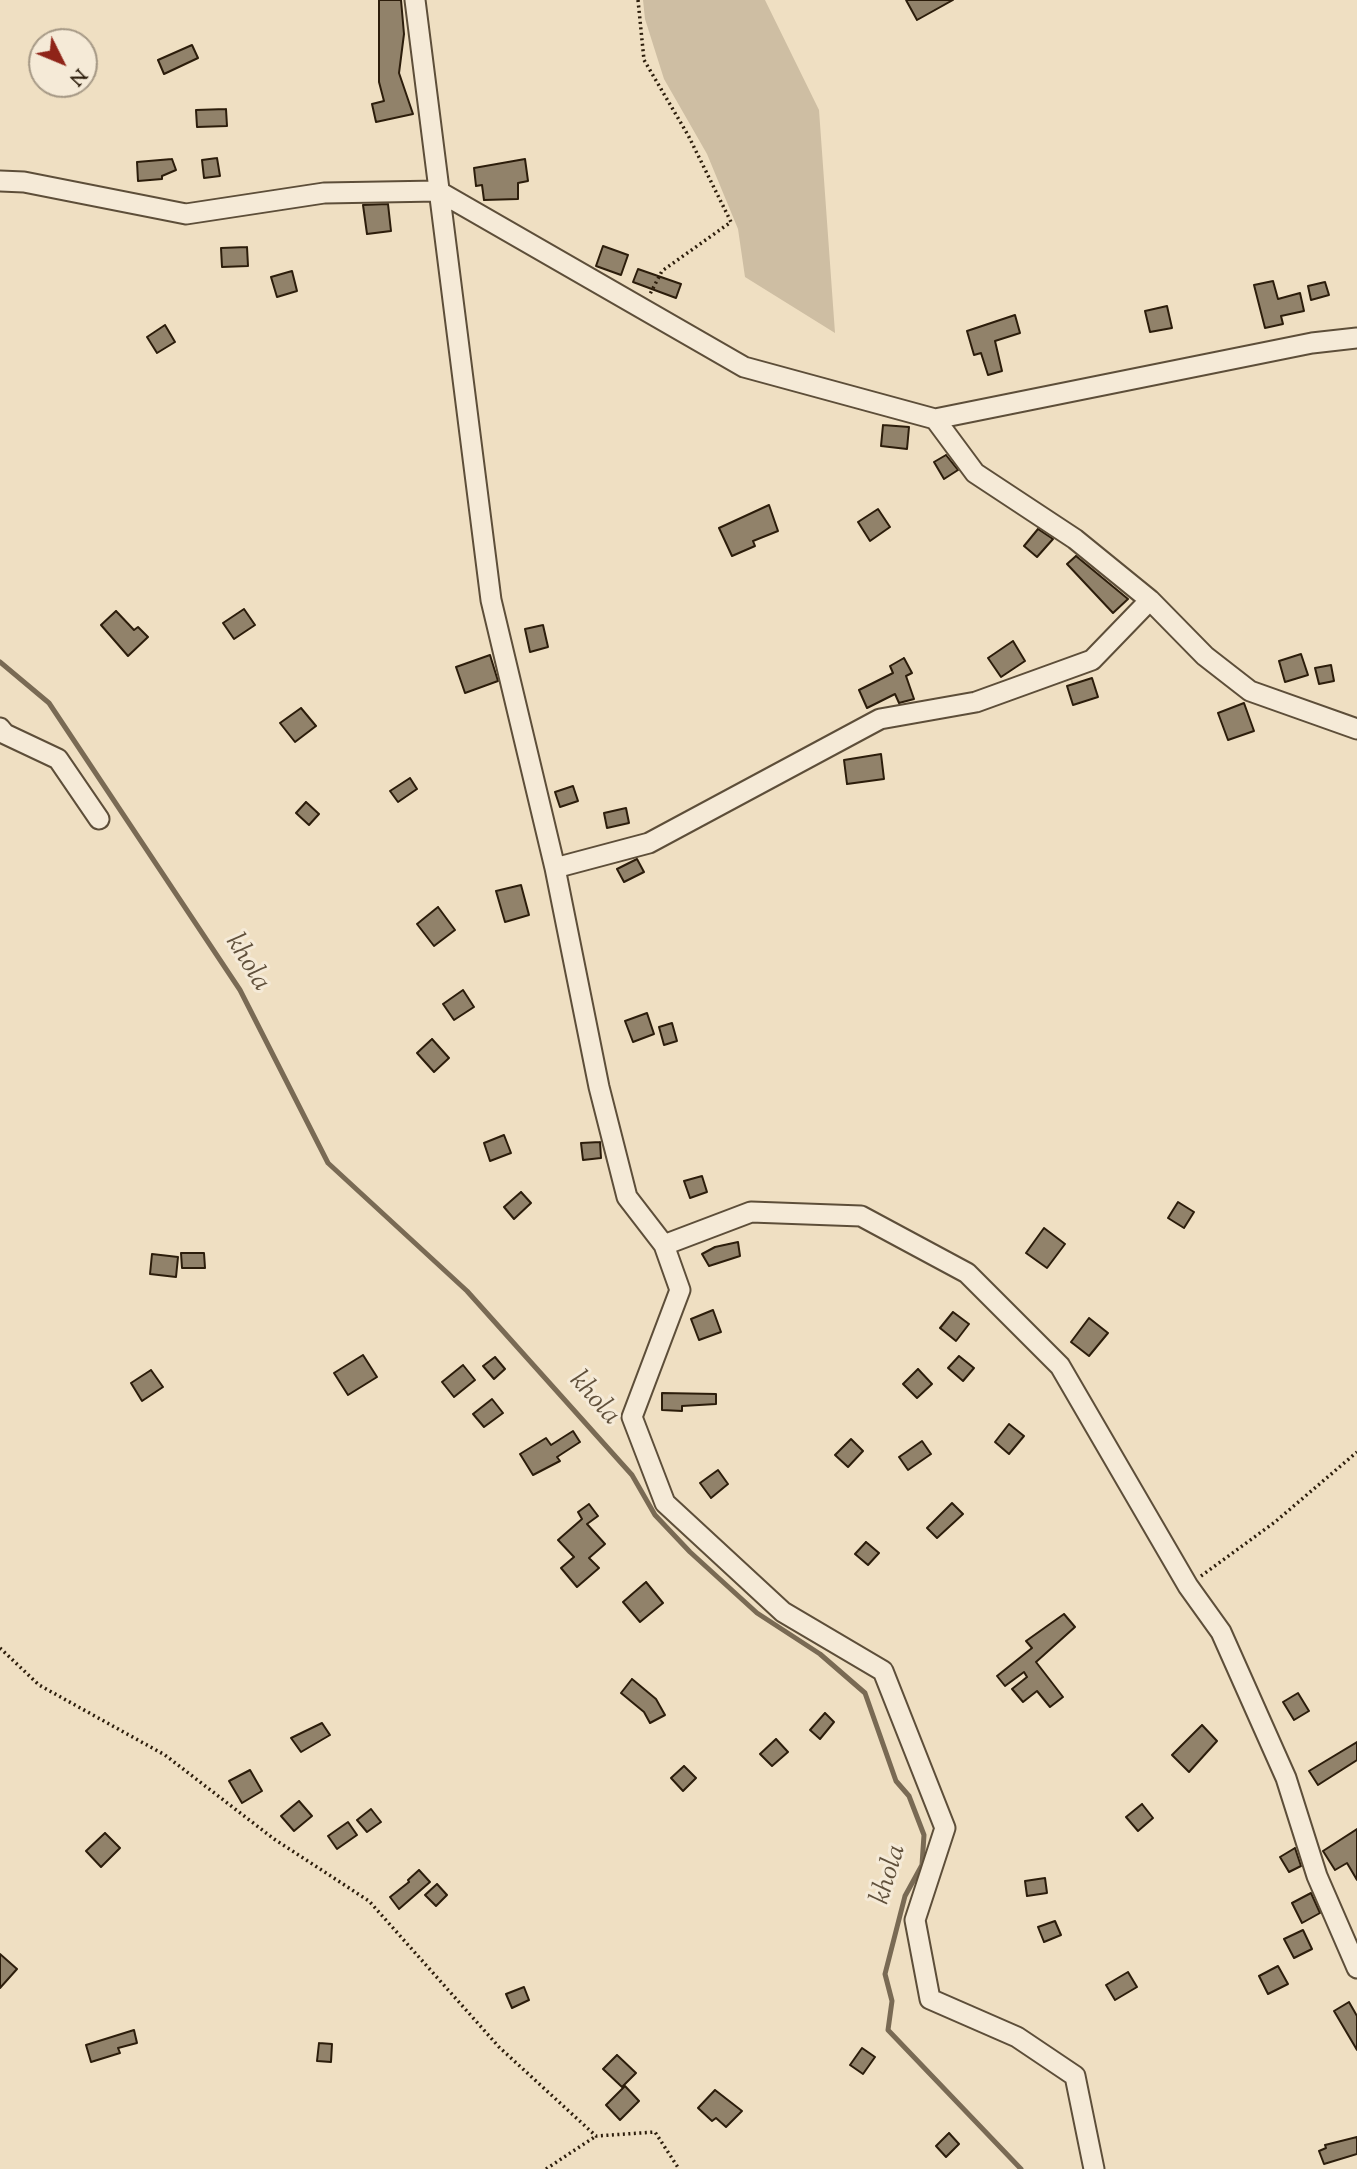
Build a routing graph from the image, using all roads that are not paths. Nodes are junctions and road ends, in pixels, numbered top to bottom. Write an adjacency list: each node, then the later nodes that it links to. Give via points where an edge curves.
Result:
1 (415, 0): 3 (street)
2 (0, 181): 3 (street, via 186,214 324,193)
3 (438, 191): 5 (street, via 744,367); 10 (street, via 491,600)
4 (1357, 338): 5 (street, via 1312,343)
5 (935, 419): 6 (street, via 975,473 1075,539)
6 (1150, 600): 8 (street, via 1205,656 1250,691); 10 (street, via 1092,660 976,702 880,719 649,843)
7 (0, 728): 9 (street, via 58,760)
8 (1357, 729)
9 (99, 819)
10 (555, 868): 11 (street, via 599,1087 627,1197)
11 (664, 1245): 12 (street, via 751,1212 861,1216 967,1273 1060,1366 1188,1586 1221,1632 1286,1779 1317,1875); 13 (street, via 680,1290 632,1417 665,1503 783,1612 883,1671 945,1828 915,1920 930,1999 1017,2037 1076,2076)
12 (1357, 1968)
13 (1094, 2169)

